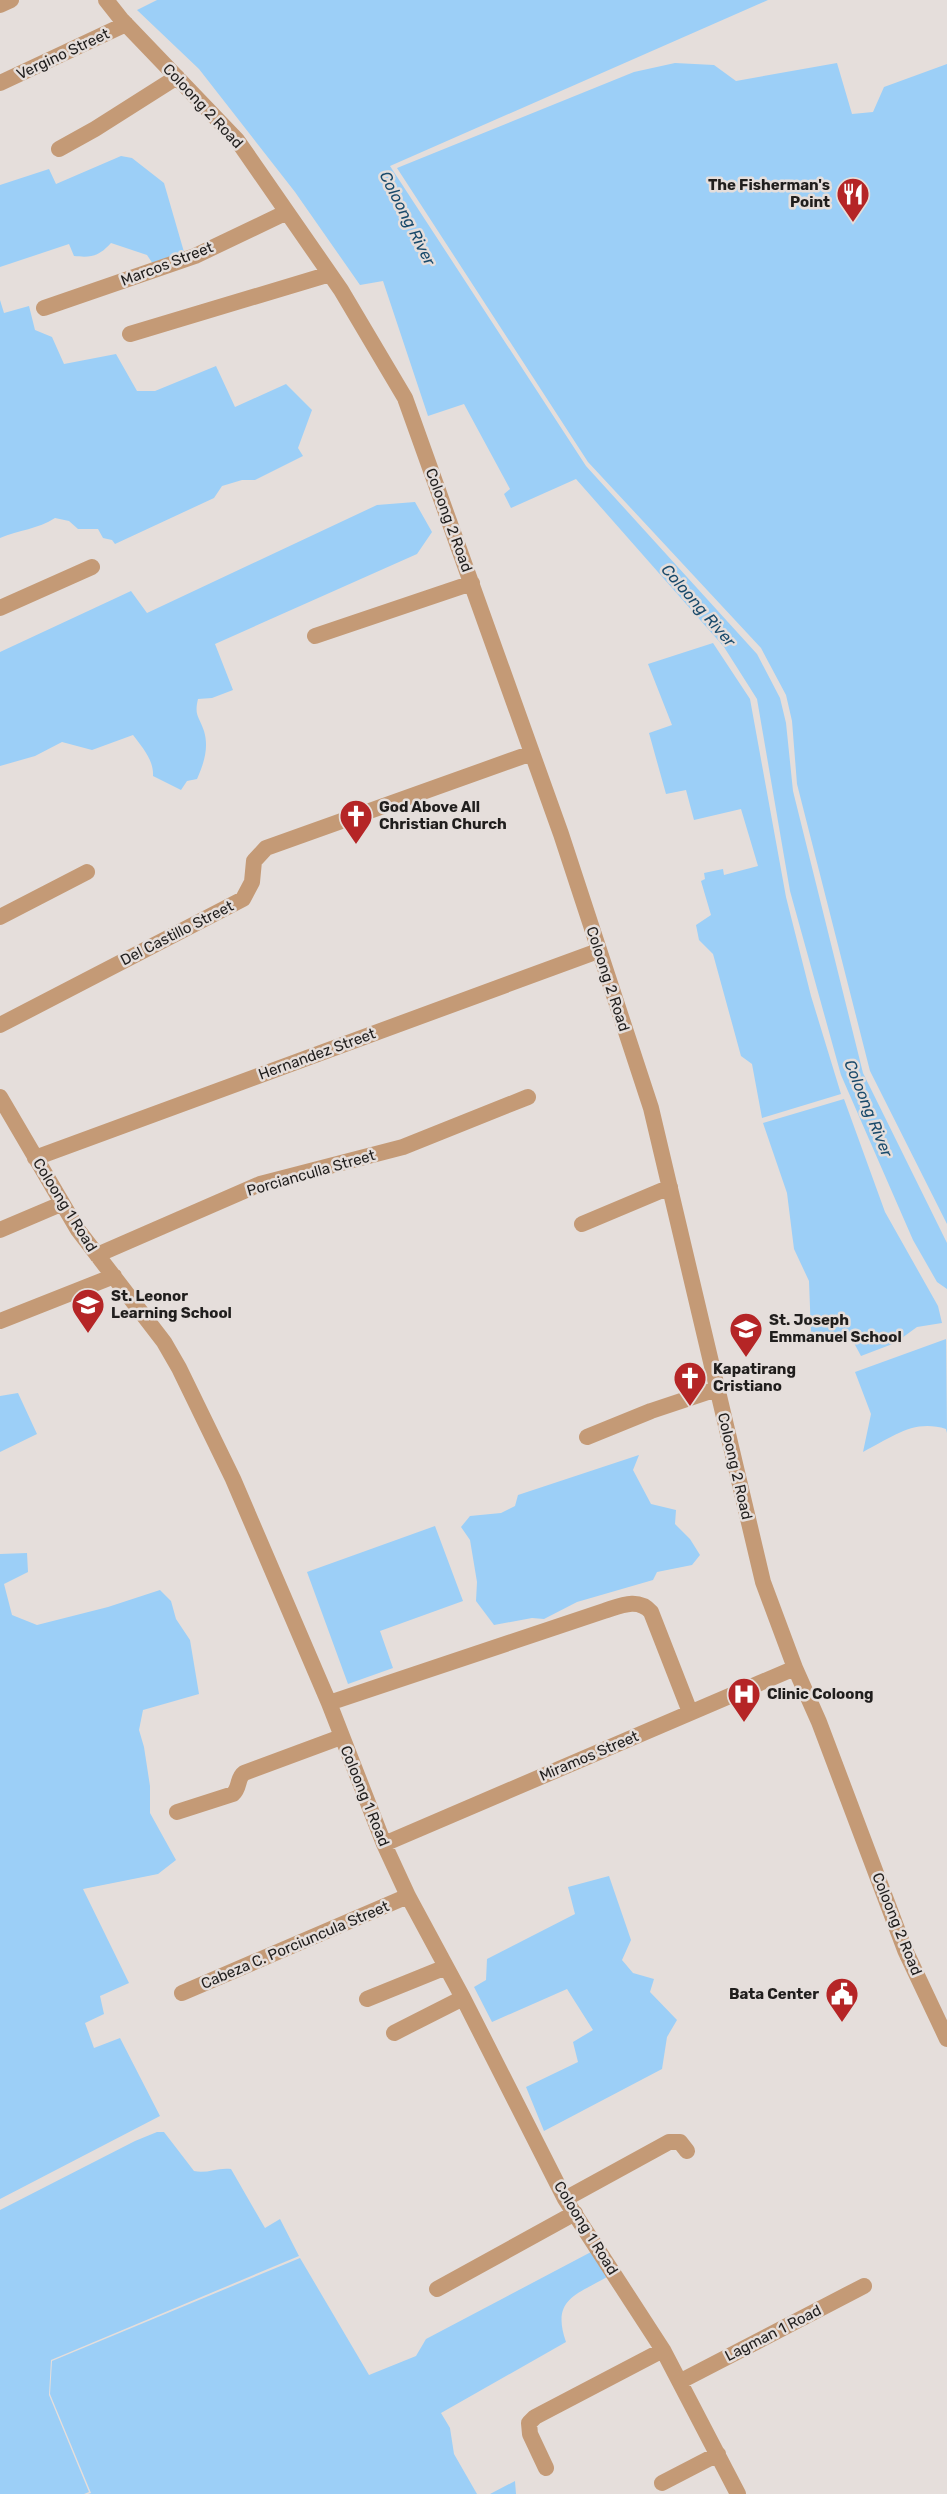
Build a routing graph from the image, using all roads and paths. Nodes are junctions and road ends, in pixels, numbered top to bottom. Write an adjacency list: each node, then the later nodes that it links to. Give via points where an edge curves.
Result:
1 (11, 0): 3 (street)
2 (106, 0): 4 (street, Coloong 2 Road)
3 (0, 5)
4 (126, 24): 5 (street, Coloong 2 Road); 6 (street, Vergino Street)
5 (177, 77): 7 (street); 8 (street, Coloong 2 Road, via 237,140)
6 (0, 83)
7 (59, 149)
8 (287, 212): 9 (street, Coloong 2 Road); 10 (street, Marcos Street, via 195,256)
9 (330, 274): 11 (street); 13 (street, Coloong 2 Road, via 405,398)
10 (44, 308)
11 (130, 334)
12 (92, 567): 14 (street)
13 (472, 583): 15 (street); 16 (street, Coloong 2 Road)
14 (0, 608)
15 (315, 636)
16 (532, 753): 19 (street, Coloong 2 Road); 20 (street, Del Castillo Street, via 266,848 254,861 252,882 243,899)
17 (87, 872): 18 (street)
18 (0, 917)
19 (598, 951): 23 (street, Hernandez Street); 24 (street, Coloong 2 Road, via 651,1108)
20 (0, 1025)
21 (0, 1097): 23 (street, Coloong 1 Road)
22 (528, 1097): 28 (street, Porcianculla Street, via 403,1147 260,1184)
23 (35, 1158): 25 (street, Coloong 1 Road)
24 (670, 1187): 26 (street); 31 (street, Coloong 2 Road)
25 (61, 1204): 27 (street); 28 (street, Coloong 1 Road)
26 (582, 1224)
27 (0, 1230)
28 (97, 1255): 29 (street, Coloong 1 Road)
29 (114, 1275): 30 (street); 34 (street, Coloong 1 Road, via 179,1368 233,1479)
30 (0, 1321)
31 (717, 1389): 32 (street); 33 (street, Coloong 2 Road, via 763,1582)
32 (587, 1437)
33 (795, 1668): 35 (street, Miramos Street); 45 (street, Coloong 2 Road, via 905,1950)
34 (328, 1703): 35 (street, via 604,1611 639,1604 651,1612); 36 (street, Coloong 1 Road)
35 (690, 1713): 38 (street, Miramos Street)
36 (341, 1737): 37 (street, via 244,1773 233,1794); 38 (street, Coloong 1 Road)
37 (177, 1812)
38 (384, 1844): 39 (street, Coloong 1 Road)
39 (408, 1896): 40 (street, Coloong 1 Road); 41 (street, Cabeza C. Porciuncula Street)
40 (447, 1967): 42 (street, Coloong 1 Road); 43 (street)
41 (182, 1993)
42 (463, 1998): 44 (street); 47 (street, Coloong 1 Road)
43 (367, 1999)
44 (394, 2033)
45 (947, 2039)
46 (687, 2151): 47 (street, via 677,2141 669,2142)
47 (570, 2206): 49 (street); 50 (street, Coloong 1 Road)
48 (864, 2286): 51 (street, Lagman 1 Road)
49 (437, 2289)
50 (663, 2350): 51 (street, Coloong 1 Road); 53 (street, via 529,2423)
51 (681, 2380): 52 (street, Coloong 1 Road)
52 (717, 2454): 54 (street); 55 (street, Coloong 1 Road)
53 (546, 2468)
54 (662, 2483)
55 (738, 2494)

